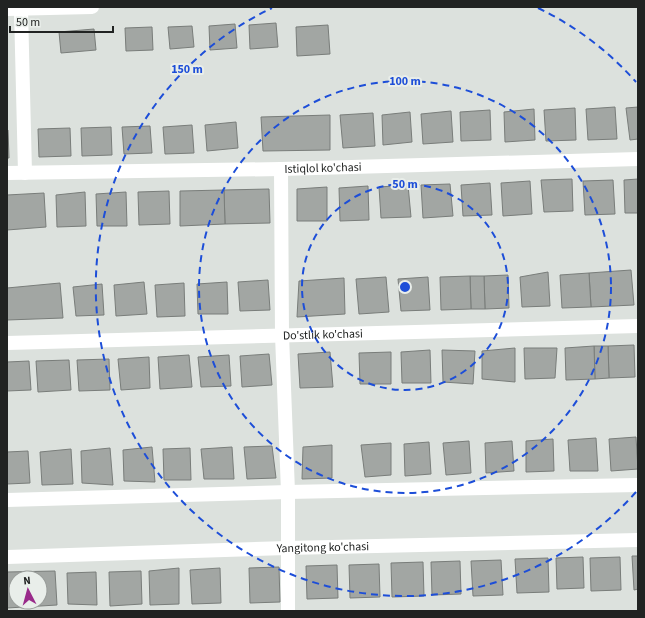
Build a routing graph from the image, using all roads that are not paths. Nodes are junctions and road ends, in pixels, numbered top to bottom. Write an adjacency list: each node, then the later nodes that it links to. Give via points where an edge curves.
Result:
1 (92, 7): 2 (street)
2 (14, 9): 6 (street)
3 (638, 159): 4 (street, Istiqlol ko'chasi)
4 (281, 169): 6 (street, Istiqlol ko'chasi); 8 (street)
5 (7, 173): 6 (street, Istiqlol ko'chasi)
6 (25, 173)
7 (638, 326): 8 (street, Do'stlik ko'chasi)
8 (282, 335): 9 (street, Do'stlik ko'chasi); 11 (street)
9 (7, 343)
10 (638, 485): 11 (street)
11 (288, 492): 12 (street); 14 (street)
12 (7, 500)
13 (638, 540): 14 (street, Yangitong ko'chasi)
14 (287, 548): 15 (street, Yangitong ko'chasi); 16 (street)
15 (7, 557)
16 (288, 611)

